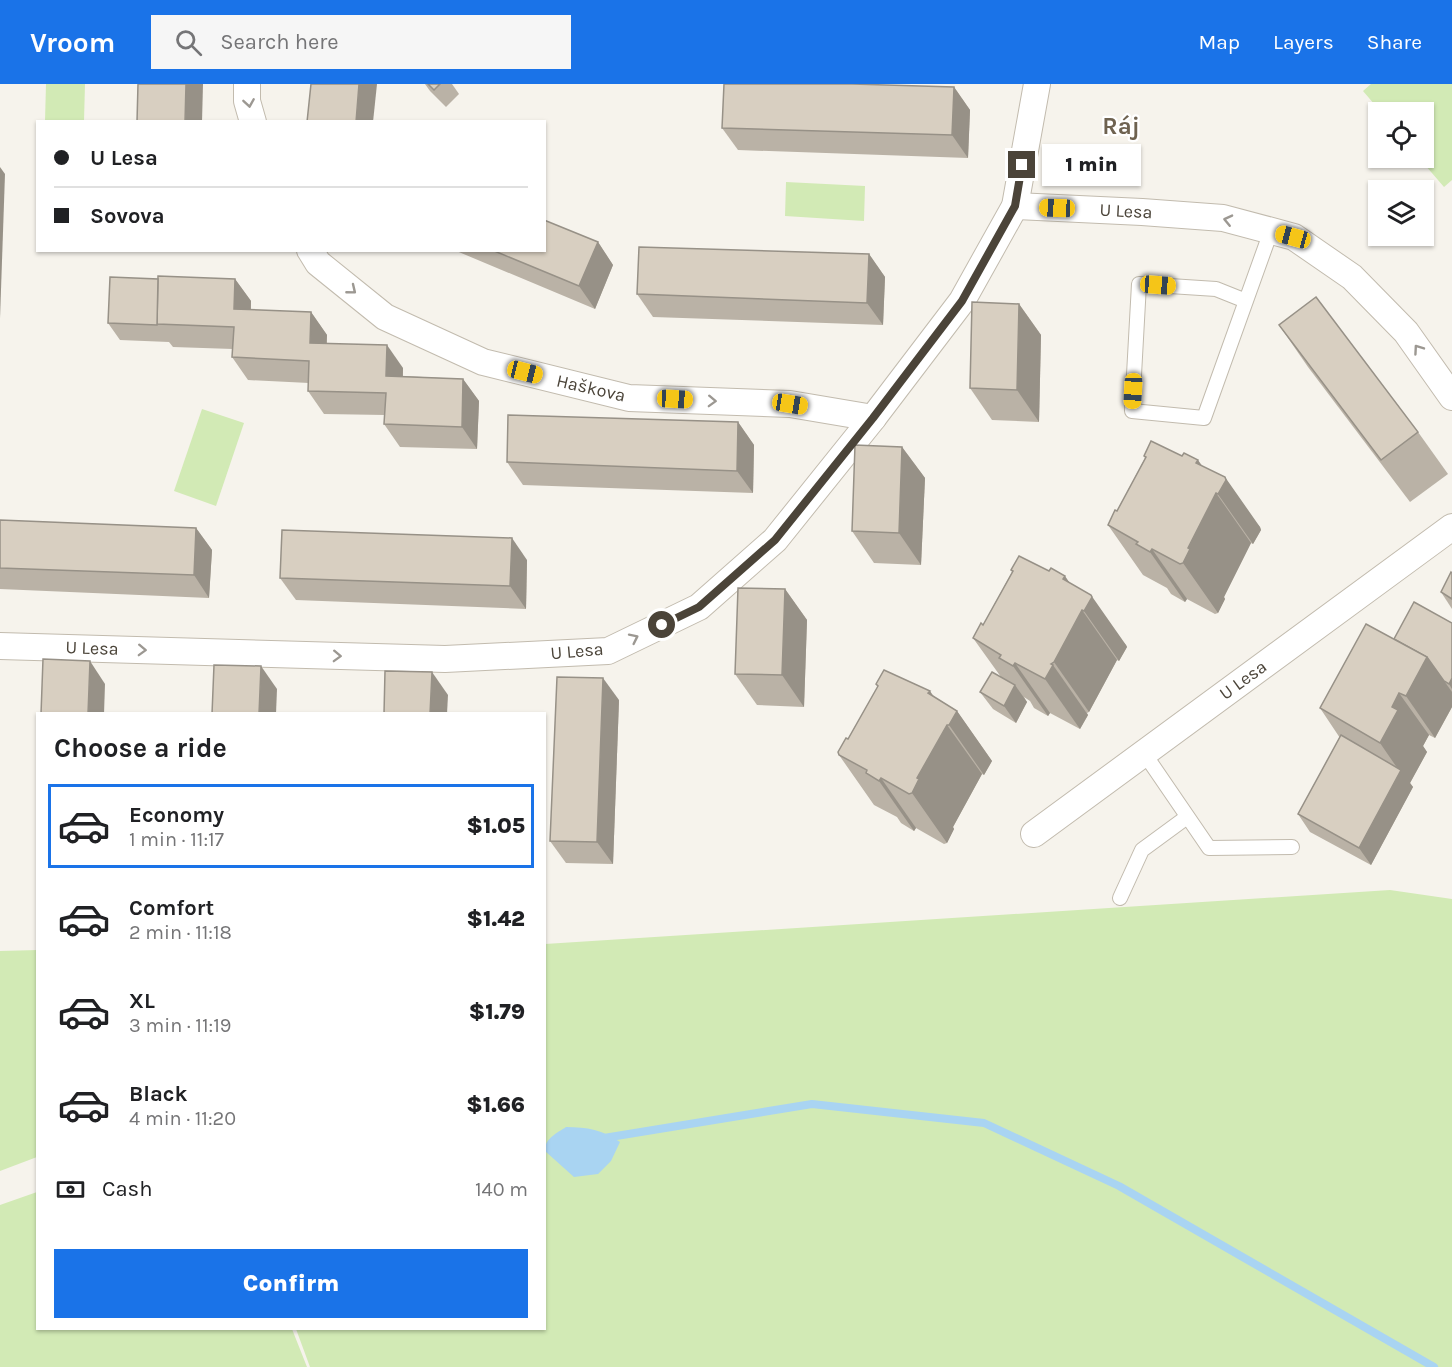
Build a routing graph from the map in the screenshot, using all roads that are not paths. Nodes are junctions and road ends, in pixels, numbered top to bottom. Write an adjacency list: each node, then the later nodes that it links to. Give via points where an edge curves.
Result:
1 (247, 84): 3 (street, one-way to 3)
2 (1037, 84): 4 (street)
3 (252, 120)
4 (1015, 206): 5 (street, U Lesa, one-way to 4, via 1223,218); 9 (street, U Lesa, via 962,301)
5 (1271, 231): 7 (lane); 8 (street, U Lesa, one-way to 5, via 1407,332 1352,277 1293,237)
6 (311, 252): 9 (street, Haškova, one-way to 9, via 318,263 385,317 483,362 629,398 790,404)
7 (1246, 301): 7 (lane, via 1204,418 1132,411 1139,284 1215,289)
8 (1452, 398)
9 (873, 418): 11 (street, U Lesa, one-way to 9, via 445,659 608,651 699,607 775,540)
10 (1452, 527): 12 (street, U Lesa)
11 (0, 646)
12 (1144, 753): 13 (lane); 14 (street, U Lesa)
13 (1187, 817): 15 (lane, via 1209,848); 16 (lane, via 1142,850)
14 (1034, 834)
15 (1292, 847)
16 (1120, 898)

